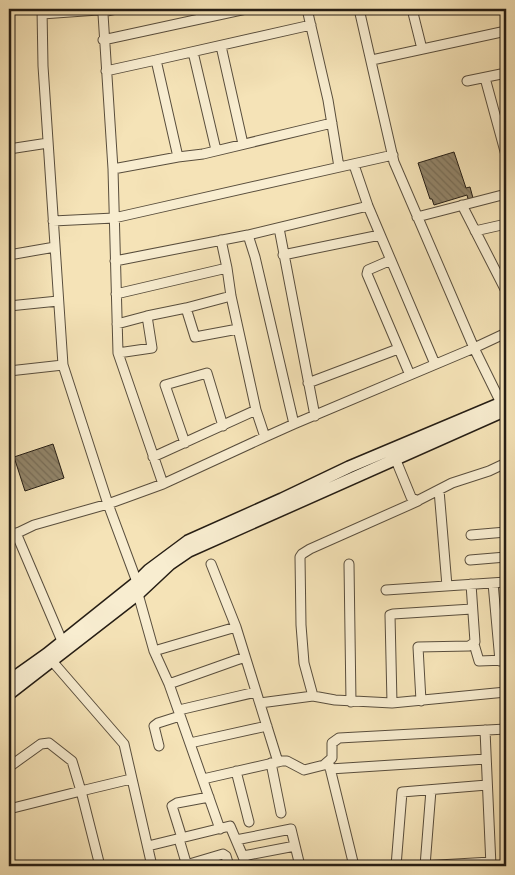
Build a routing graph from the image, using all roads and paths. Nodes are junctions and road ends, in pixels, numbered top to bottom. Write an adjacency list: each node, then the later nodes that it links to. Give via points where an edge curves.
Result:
1 (116, 9): 6 (street)
2 (246, 9): 10 (street)
3 (307, 9): 8 (street)
4 (360, 9): 15 (street)
5 (412, 9): 12 (street)
6 (103, 11): 7 (street); 10 (street)
7 (42, 12): 21 (street)
8 (311, 25): 11 (street); 20 (street)
9 (506, 31): 12 (street)
10 (104, 40): 16 (street)
11 (221, 46): 13 (street); 22 (street)
12 (422, 49): 15 (street)
13 (194, 52): 14 (street); 24 (street)
14 (156, 60): 16 (street); 27 (street)
15 (372, 60): 26 (street)
16 (106, 72): 30 (street)
17 (506, 73): 18 (street)
18 (485, 78): 19 (street); 25 (street)
19 (467, 81)
20 (332, 123): 22 (street); 29 (street)
21 (48, 143): 23 (street); 36 (street)
22 (243, 144): 24 (street)
23 (9, 149)
24 (216, 150): 27 (street)
25 (506, 155)
26 (393, 156): 28 (street); 34 (street)
27 (178, 157): 30 (street)
28 (354, 165): 29 (street); 33 (street)
29 (340, 168): 35 (street)
30 (113, 169): 35 (street)
31 (506, 194): 32 (street)
32 (462, 205): 34 (street); 39 (street)
33 (368, 206): 38 (street); 41 (street)
34 (417, 217): 60 (street)
35 (114, 218): 36 (street); 47 (street)
36 (53, 221): 43 (street)
37 (506, 224): 39 (street)
38 (279, 228): 40 (street); 45 (street)
39 (475, 232): 49 (street)
40 (248, 235): 42 (street); 70 (street)
41 (380, 235): 45 (street); 46 (street)
42 (221, 240): 47 (street); 48 (street)
43 (55, 247): 44 (street); 52 (street)
44 (9, 255)
45 (283, 255): 66 (street)
46 (391, 260): 59 (street, via 368,270 367,274); 62 (street)
47 (116, 261): 50 (street)
48 (227, 268): 50 (street); 51 (street)
49 (506, 291)
50 (116, 294): 56 (street)
51 (231, 296): 54 (street); 57 (street)
52 (58, 301): 53 (street); 63 (street)
53 (9, 306)
54 (186, 308): 55 (street); 57 (street, via 195,337)
55 (147, 316): 56 (street); 61 (street, via 152,348)
56 (117, 324): 61 (street)
57 (238, 329): 68 (street)
58 (506, 333): 60 (street)
59 (398, 348): 65 (street); 66 (street)
60 (474, 348): 62 (street); 67 (street)
61 (118, 353): 75 (street)
62 (435, 364): 65 (street)
63 (63, 365): 64 (street); 80 (street)
64 (9, 371)
65 (410, 375): 69 (street)
66 (308, 384): 69 (street)
67 (504, 406): 74 (street)
68 (256, 410): 71 (street); 72 (street)
69 (315, 416): 70 (street)
70 (294, 424): 72 (street)
71 (222, 426): 73 (street); 73 (street, via 207,373 165,385)
72 (265, 437): 77 (street)
73 (185, 443): 75 (street)
74 (393, 454): 79 (street, via 411,497); 92 (street, via 198,546)
75 (153, 457): 77 (street)
76 (506, 463): 78 (street)
77 (163, 484): 80 (street)
78 (439, 490): 79 (street); 91 (street)
79 (418, 500): 107 (street, via 310,549 300,557 304,663)
80 (108, 504): 82 (street, via 34,525); 92 (street)
81 (506, 532): 83 (street)
82 (13, 535): 96 (street)
83 (471, 535)
84 (506, 556): 85 (street)
85 (470, 560)
86 (211, 564): 95 (street)
87 (349, 564): 109 (street)
88 (506, 582): 89 (street)
89 (493, 583): 90 (street); 100 (street)
90 (471, 584): 91 (street); 94 (street)
91 (447, 586): 93 (street)
92 (138, 588): 96 (street); 98 (street); 101 (street)
93 (386, 590)
94 (472, 609): 97 (street); 111 (street, via 390,615)
95 (236, 627): 98 (street); 99 (street)
96 (62, 642): 102 (street)
97 (474, 644): 100 (street, via 479,661); 108 (street, via 418,647)
98 (154, 651): 103 (street)
99 (245, 657): 103 (street); 104 (street)
100 (503, 660)
101 (52, 661): 106 (street); 123 (street, via 122,740)
102 (9, 681)
103 (170, 684): 112 (street)
104 (256, 692): 110 (street); 112 (street)
105 (506, 692): 108 (street)
106 (9, 694)
107 (313, 696): 109 (street); 110 (street)
108 (421, 701): 111 (street)
109 (351, 702): 111 (street)
110 (260, 703): 113 (street)
111 (392, 703)
112 (180, 713): 116 (street); 117 (street, via 154,726)
113 (267, 726): 116 (street); 119 (street)
114 (506, 729): 115 (street)
115 (485, 730): 118 (street); 120 (street, via 338,738 332,743)
116 (190, 743): 124 (street)
117 (159, 746)
118 (486, 758): 120 (street); 125 (street)
119 (275, 762): 120 (street, via 287,761 304,770); 122 (street); 130 (street)
120 (329, 766): 145 (street)
121 (9, 767): 127 (street, via 41,744 49,743 72,761)
122 (236, 772): 124 (street); 131 (street)
123 (131, 779): 127 (street); 135 (street)
124 (203, 779): 128 (street)
125 (487, 785): 126 (street); 138 (street)
126 (431, 790): 146 (street, via 401,794); 148 (street)
127 (81, 791): 129 (street); 139 (street)
128 (209, 797): 132 (street); 133 (street, via 172,806)
129 (9, 809)
130 (281, 813)
131 (248, 822)
132 (220, 828): 133 (street); 134 (street, via 232,826)
133 (180, 838): 135 (street); 141 (street)
134 (236, 840): 136 (street, via 290,829); 137 (street)
135 (148, 846): 140 (street)
136 (295, 846): 137 (street); 144 (street)
137 (243, 856): 143 (street)
138 (491, 864): 148 (street)
139 (100, 866)
140 (152, 866)
141 (186, 866): 142 (street, via 223,854)
142 (229, 866)
143 (248, 866)
144 (300, 866)
145 (354, 866)
146 (396, 866)
147 (420, 866): 148 (street)
148 (425, 866)

